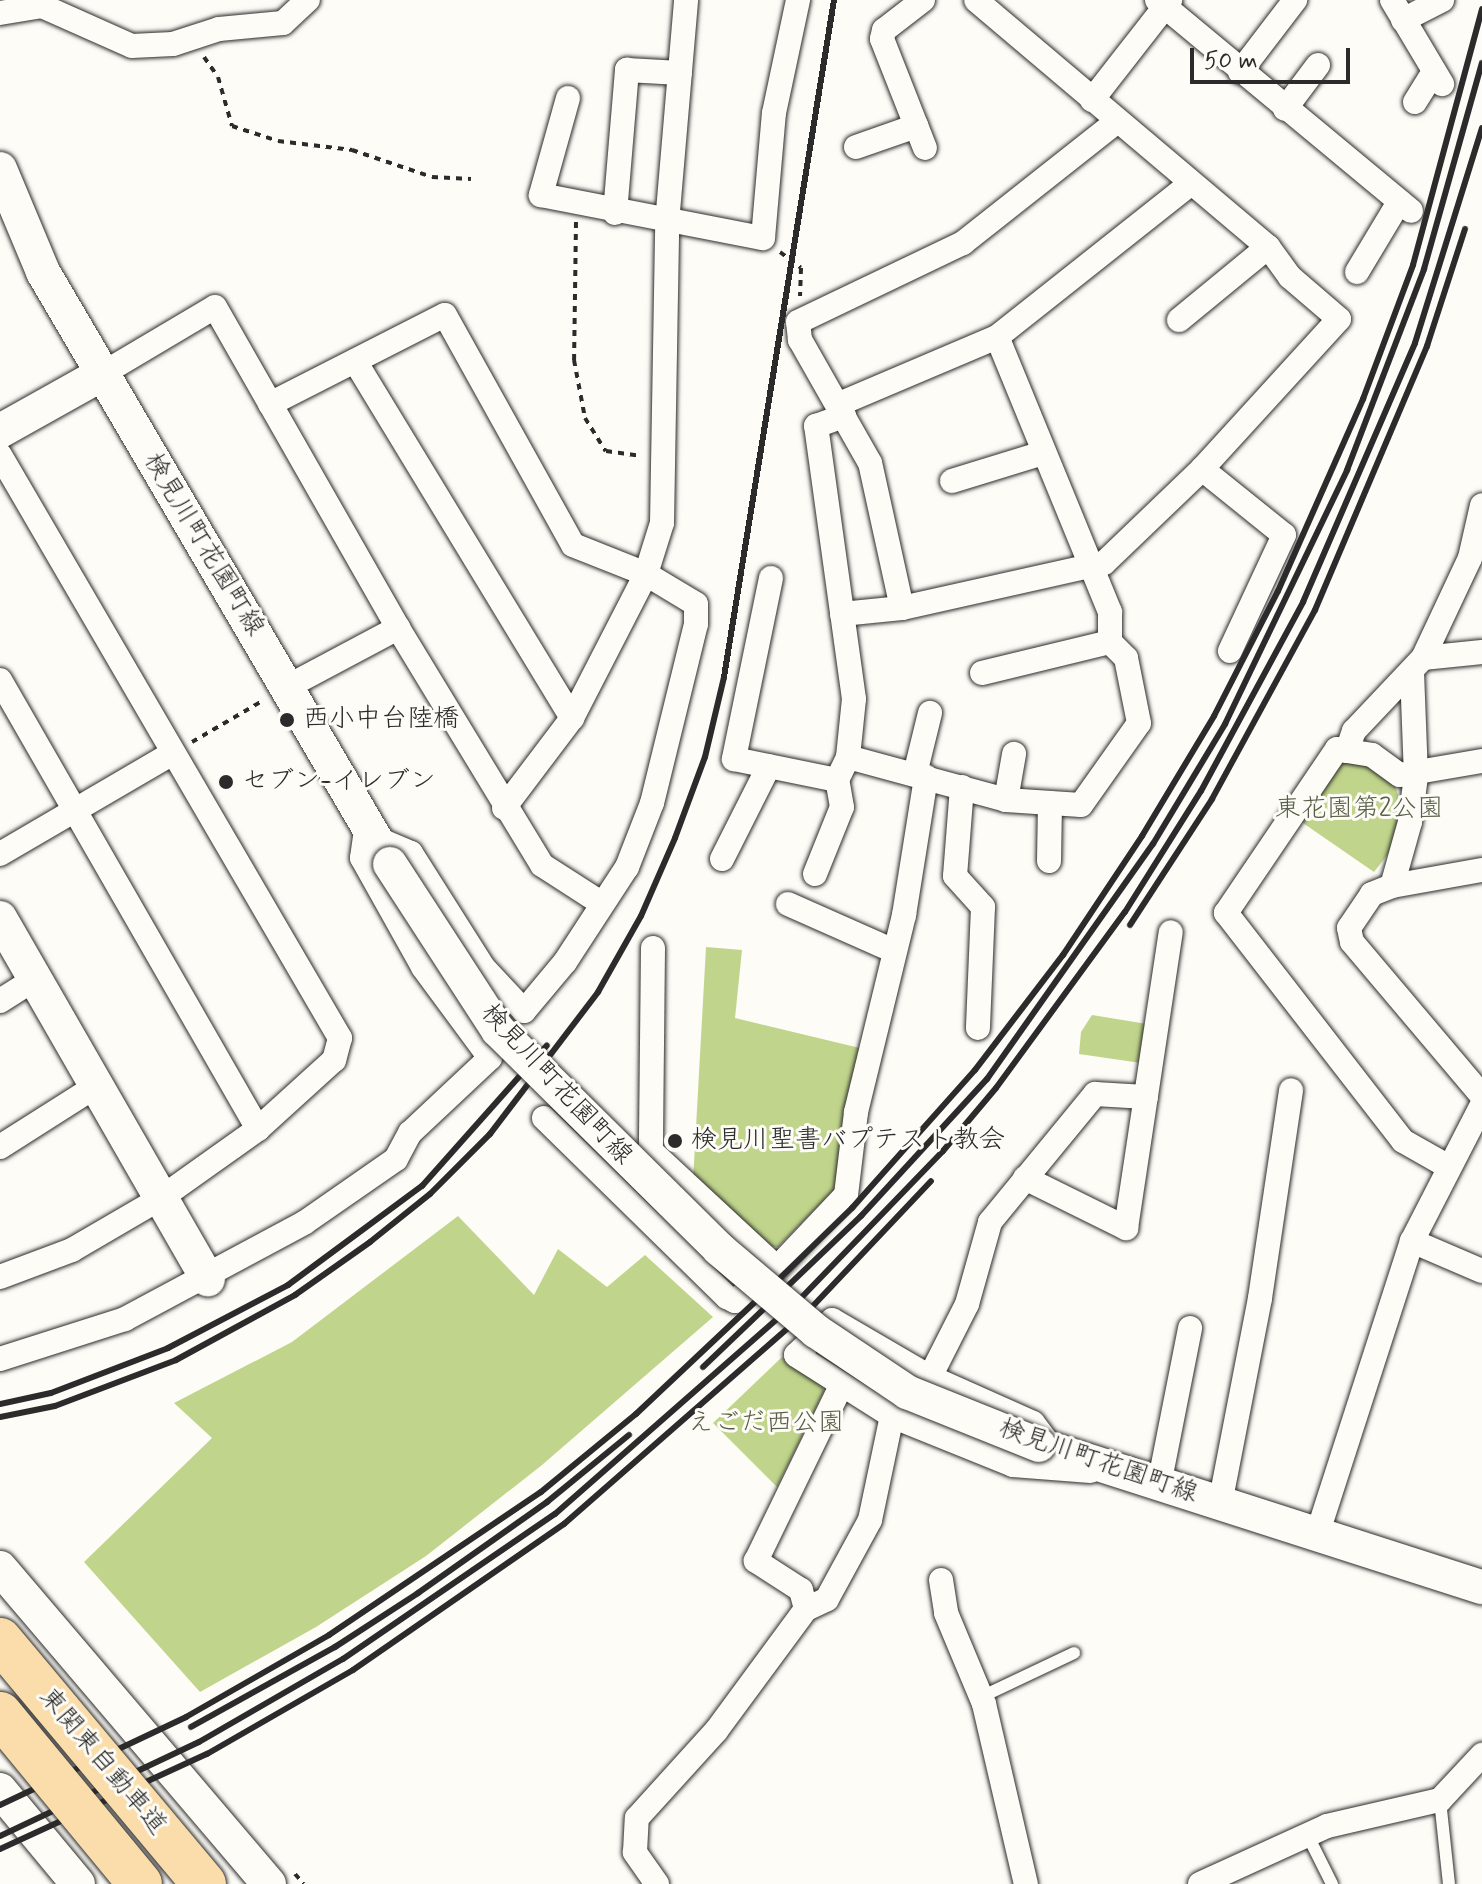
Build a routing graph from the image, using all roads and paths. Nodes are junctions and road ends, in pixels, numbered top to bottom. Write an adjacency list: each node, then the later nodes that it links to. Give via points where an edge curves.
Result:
1 (308, 0): 11 (street, via 283,23 219,29)
2 (686, 0): 14 (street)
3 (798, 0): 27 (street, via 774,113)
4 (923, 0): 20 (street, via 884,30 882,39 921,137)
5 (976, 0): 16 (street)
6 (1295, 0): 13 (street)
7 (1442, 0): 9 (street)
8 (1164, 2): 13 (street); 16 (street)
9 (1398, 10): 17 (street, via 1438,77)
10 (0, 13): 11 (street, via 42,6 132,46)
11 (191, 38): 22 (path, via 218,77 232,126 278,141 352,150 432,177)
12 (1318, 65): 18 (street)
13 (1240, 72): 18 (street)
14 (680, 73): 25 (street, via 627,70); 26 (street)
15 (568, 98): 24 (street, via 541,195)
16 (1092, 100): 19 (street)
17 (1415, 102)
18 (1285, 109): 29 (street, via 1405,206)
19 (1116, 122): 23 (street); 31 (street, via 963,243)
20 (856, 147)
21 (0, 169): 34 (street, 検見川町花園町線, via 43,272)
22 (471, 179)
23 (1189, 185): 28 (street); 32 (street)
24 (576, 203): 25 (street); 40 (path, via 574,360 585,418 606,451)
25 (615, 213): 26 (street)
26 (667, 223): 27 (street); 40 (street)
27 (763, 238): 31 (path, via 801,268)
28 (1268, 247): 30 (street); 41 (street, via 1290,277 1339,319)
29 (1357, 272)
30 (1179, 320)
31 (798, 322): 36 (street, via 800,340)
32 (997, 337): 36 (street); 38 (street)
33 (355, 361): 35 (street); 46 (street, via 445,315 573,545); 59 (street)
34 (102, 374): 35 (street, via 215,307); 37 (street); 57 (street, 検見川町花園町線)
35 (270, 404): 50 (street)
36 (842, 410): 48 (street, via 870,463); 49 (street, via 816,426)
37 (0, 431)
38 (1043, 453): 42 (street); 45 (street)
39 (0, 455): 61 (street)
40 (665, 457): 46 (street, via 662,523)
41 (1202, 469): 45 (street, via 1104,563); 52 (street, via 1284,535)
42 (952, 481)
43 (1482, 505): 44 (street)
44 (1478, 541): 54 (street)
45 (1087, 565): 48 (street); 51 (street, via 1110,612)
46 (646, 574): 59 (street); 81 (street, via 696,604 696,624 652,803 627,867)
47 (771, 578): 65 (street, via 734,759)
48 (902, 608): 49 (street)
49 (842, 614): 63 (street, via 854,699)
50 (398, 628): 57 (street); 72 (street)
51 (1110, 642): 55 (street); 71 (street, via 1126,658 1139,723 1081,805)
52 (1230, 651)
53 (1482, 652): 54 (street)
54 (1417, 665): 60 (street, via 1354,731); 67 (street)
55 (982, 673)
56 (0, 680): 73 (street)
57 (279, 691): 61 (path); 74 (street, 検見川町花園町線)
58 (930, 713): 66 (street)
59 (572, 718): 72 (street)
60 (1347, 751): 67 (street, via 1372,755 1400,775); 98 (street, via 1337,749 1226,913 1403,1141)
61 (173, 753): 73 (street); 96 (street, via 340,1038 334,1060)
62 (1014, 754): 70 (street)
63 (848, 757): 66 (street); 68 (street)
64 (1482, 761): 67 (street)
65 (769, 766): 68 (street); 76 (street)
66 (920, 776): 69 (street); 86 (street)
67 (1416, 776): 80 (street)
68 (837, 780): 79 (street, via 842,807)
69 (962, 787): 70 (street); 89 (street, via 955,876 983,907)
70 (1006, 800): 71 (street)
71 (1050, 803): 77 (street)
72 (504, 808): 81 (street, via 542,865)
73 (77, 809): 75 (street); 96 (street)
74 (377, 842): 81 (street, via 411,853 483,967 524,1011 565,962); 105 (street, via 362,858 423,967 490,1058 410,1133 396,1159 304,1223); 111 (street, 検見川町花園町線, bridge, via 498,1030 719,1249 816,1331 907,1392)
75 (0, 854)
76 (722, 859)
77 (1049, 861)
78 (1482, 870): 80 (street)
79 (815, 874)
80 (1392, 886): 92 (street, via 1372,894 1349,928 1352,942)
81 (601, 903)
82 (788, 904): 86 (street)
83 (0, 918): 87 (street)
84 (1171, 932): 93 (street)
85 (653, 948): 102 (street, via 651,1151)
86 (894, 951): 102 (street, via 856,1112 846,1195)
87 (35, 979): 88 (street); 90 (street)
88 (0, 1001)
89 (978, 1028)
90 (96, 1086): 97 (street); 100 (street)
91 (1291, 1090): 114 (street, via 1260,1298)
92 (1482, 1096)
93 (1146, 1097): 99 (street, via 1095,1094); 99 (street, via 1126,1228)
94 (1482, 1105): 98 (street)
95 (544, 1118): 102 (street, via 727,1297 735,1301)
96 (258, 1129): 100 (street)
97 (0, 1147)
98 (1449, 1167): 101 (street)
99 (1025, 1178): 108 (street, via 990,1222 967,1304)
100 (161, 1198): 104 (street, via 72,1250); 105 (street)
101 (1412, 1241): 103 (street); 115 (street)
102 (777, 1268)
103 (1482, 1271)
104 (0, 1277)
105 (208, 1279): 107 (street, via 88,1334)
106 (1190, 1328): 113 (street)
107 (0, 1359)
108 (930, 1377): 109 (street, via 832,1320 796,1355); 111 (street, via 1033,1423)
109 (841, 1386): 110 (street); 119 (street, via 756,1561 801,1590)
110 (892, 1416): 112 (street, via 1013,1465); 119 (street, via 870,1520 827,1599)
111 (1047, 1448): 112 (street, 検見川町花園町線)
112 (1113, 1471): 113 (street, 検見川町花園町線)
113 (1159, 1485): 114 (street, 検見川町花園町線)
114 (1220, 1504): 115 (street, 検見川町花園町線)
115 (1317, 1535): 118 (street, 検見川町花園町線)
116 (0, 1568): 131 (street)
117 (941, 1580): 122 (street, via 946,1613)
118 (1482, 1587)
119 (806, 1609): 132 (street, via 716,1731 637,1818 635,1852)
120 (0, 1640): 130 (highway, 東関東自動車道, bridge)
121 (1074, 1653): 122 (lane)
122 (981, 1697): 133 (street, via 1007,1787)
123 (0, 1714): 129 (highway, 東関東自動車道, bridge)
124 (1482, 1755): 126 (street)
125 (0, 1790): 128 (street)
126 (1440, 1800): 127 (street); 136 (lane)
127 (1307, 1834): 134 (street); 135 (lane)
128 (78, 1884)
129 (140, 1884)
130 (204, 1884)
131 (269, 1884)
132 (657, 1884)
133 (1026, 1884)
134 (1200, 1884)
135 (1332, 1884)
136 (1449, 1884)

